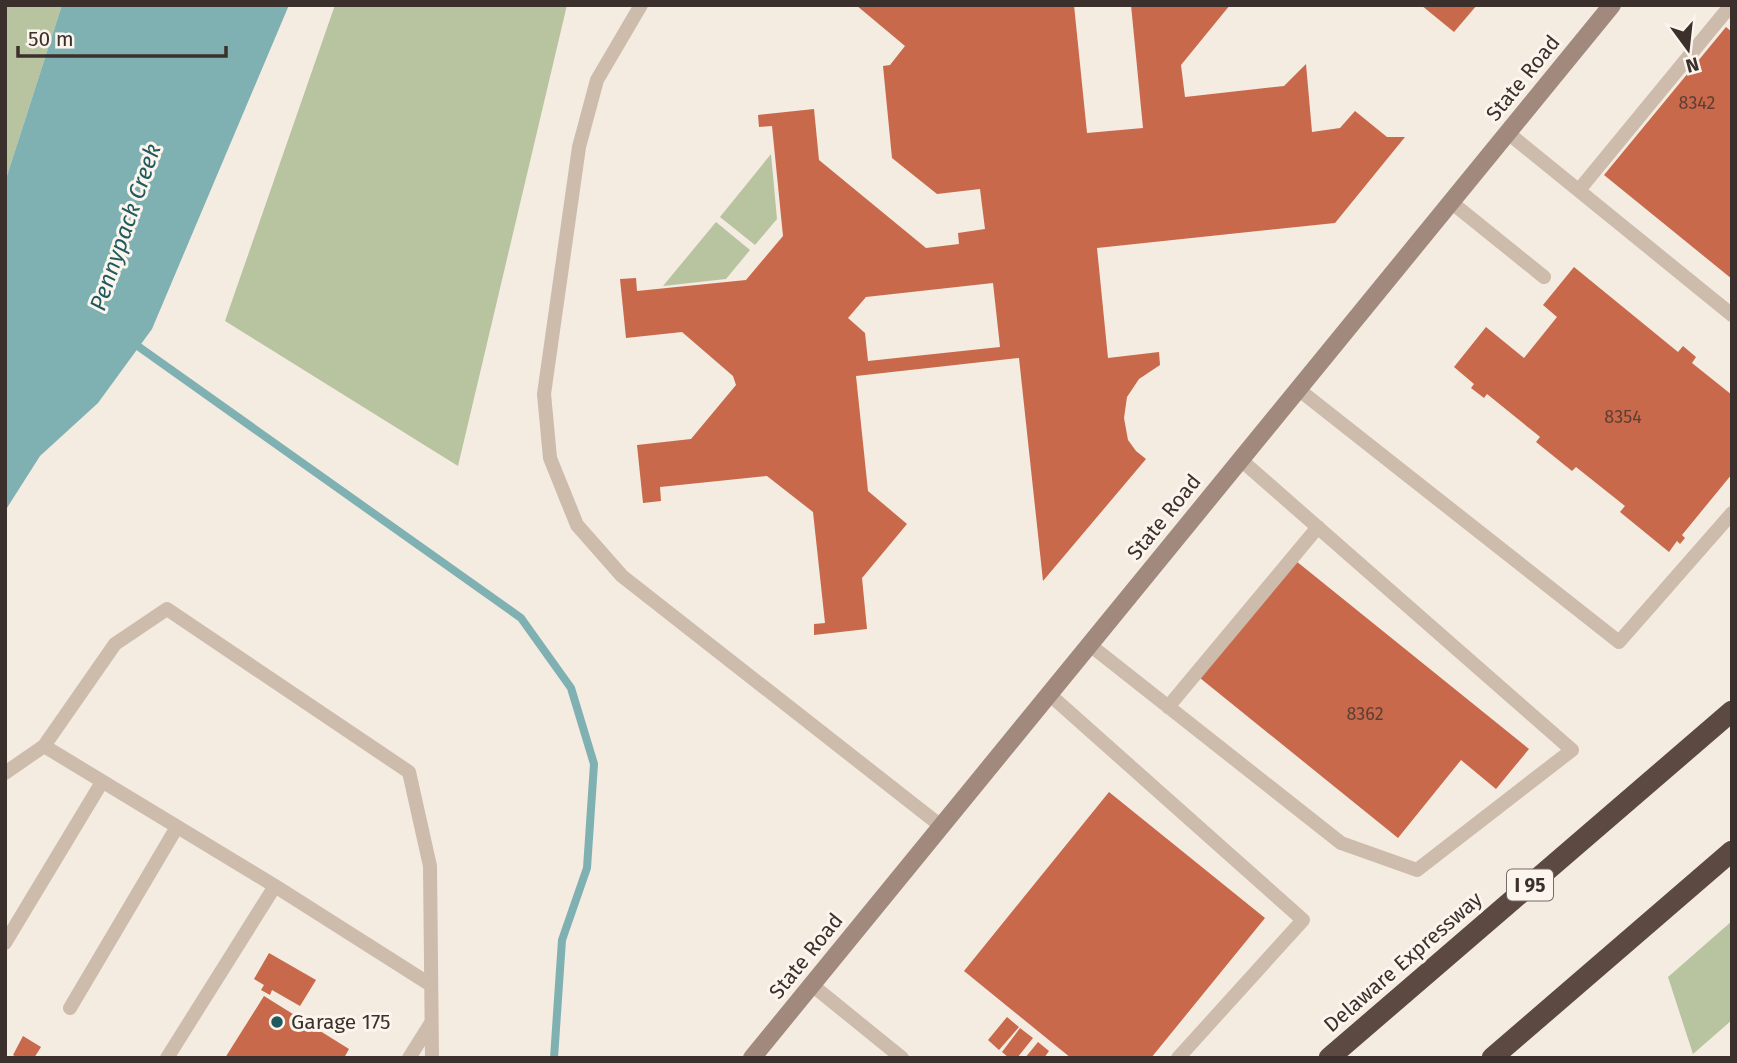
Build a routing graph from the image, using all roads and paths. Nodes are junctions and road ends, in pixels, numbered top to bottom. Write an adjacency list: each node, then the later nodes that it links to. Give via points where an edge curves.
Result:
1 (641, 5): 20 (lane, via 597,80 579,147 544,394 550,458 577,524 622,576)
2 (1612, 5): 4 (main road, State Road)
3 (1731, 5): 5 (lane)
4 (1508, 132): 5 (lane); 6 (main road, State Road)
5 (1579, 190): 8 (lane)
6 (1451, 202): 7 (lane); 9 (main road, State Road)
7 (1544, 277)
8 (1732, 315)
9 (1298, 390): 10 (main road, State Road); 11 (lane, via 1619,642)
10 (1241, 460): 12 (lane); 13 (main road, State Road)
11 (1732, 513)
12 (1318, 527): 15 (lane); 15 (lane, via 1572,750 1417,870 1341,843)
13 (1090, 645): 14 (main road, State Road); 15 (lane)
14 (1049, 694): 20 (main road, State Road); 34 (lane, via 1303,920)
15 (1168, 707)
16 (1732, 711): 35 (highway, Delaware Expressway / I 95)
17 (44, 746): 18 (lane); 19 (lane); 25 (lane, via 115,643 167,609 409,772 430,866)
18 (5, 773)
19 (103, 782): 21 (lane); 24 (lane)
20 (941, 826): 26 (main road, State Road)
21 (177, 827): 23 (lane); 27 (lane)
22 (1732, 851): 36 (highway)
23 (275, 886): 25 (lane); 29 (lane)
24 (5, 943)
25 (431, 985): 28 (lane)
26 (812, 985): 32 (main road, State Road); 33 (lane)
27 (69, 1008)
28 (432, 1022): 30 (lane); 31 (lane)
29 (167, 1058)
30 (409, 1058)
31 (432, 1058)
32 (752, 1058)
33 (902, 1058)
34 (1178, 1058)
35 (1329, 1058)
36 (1492, 1058)

